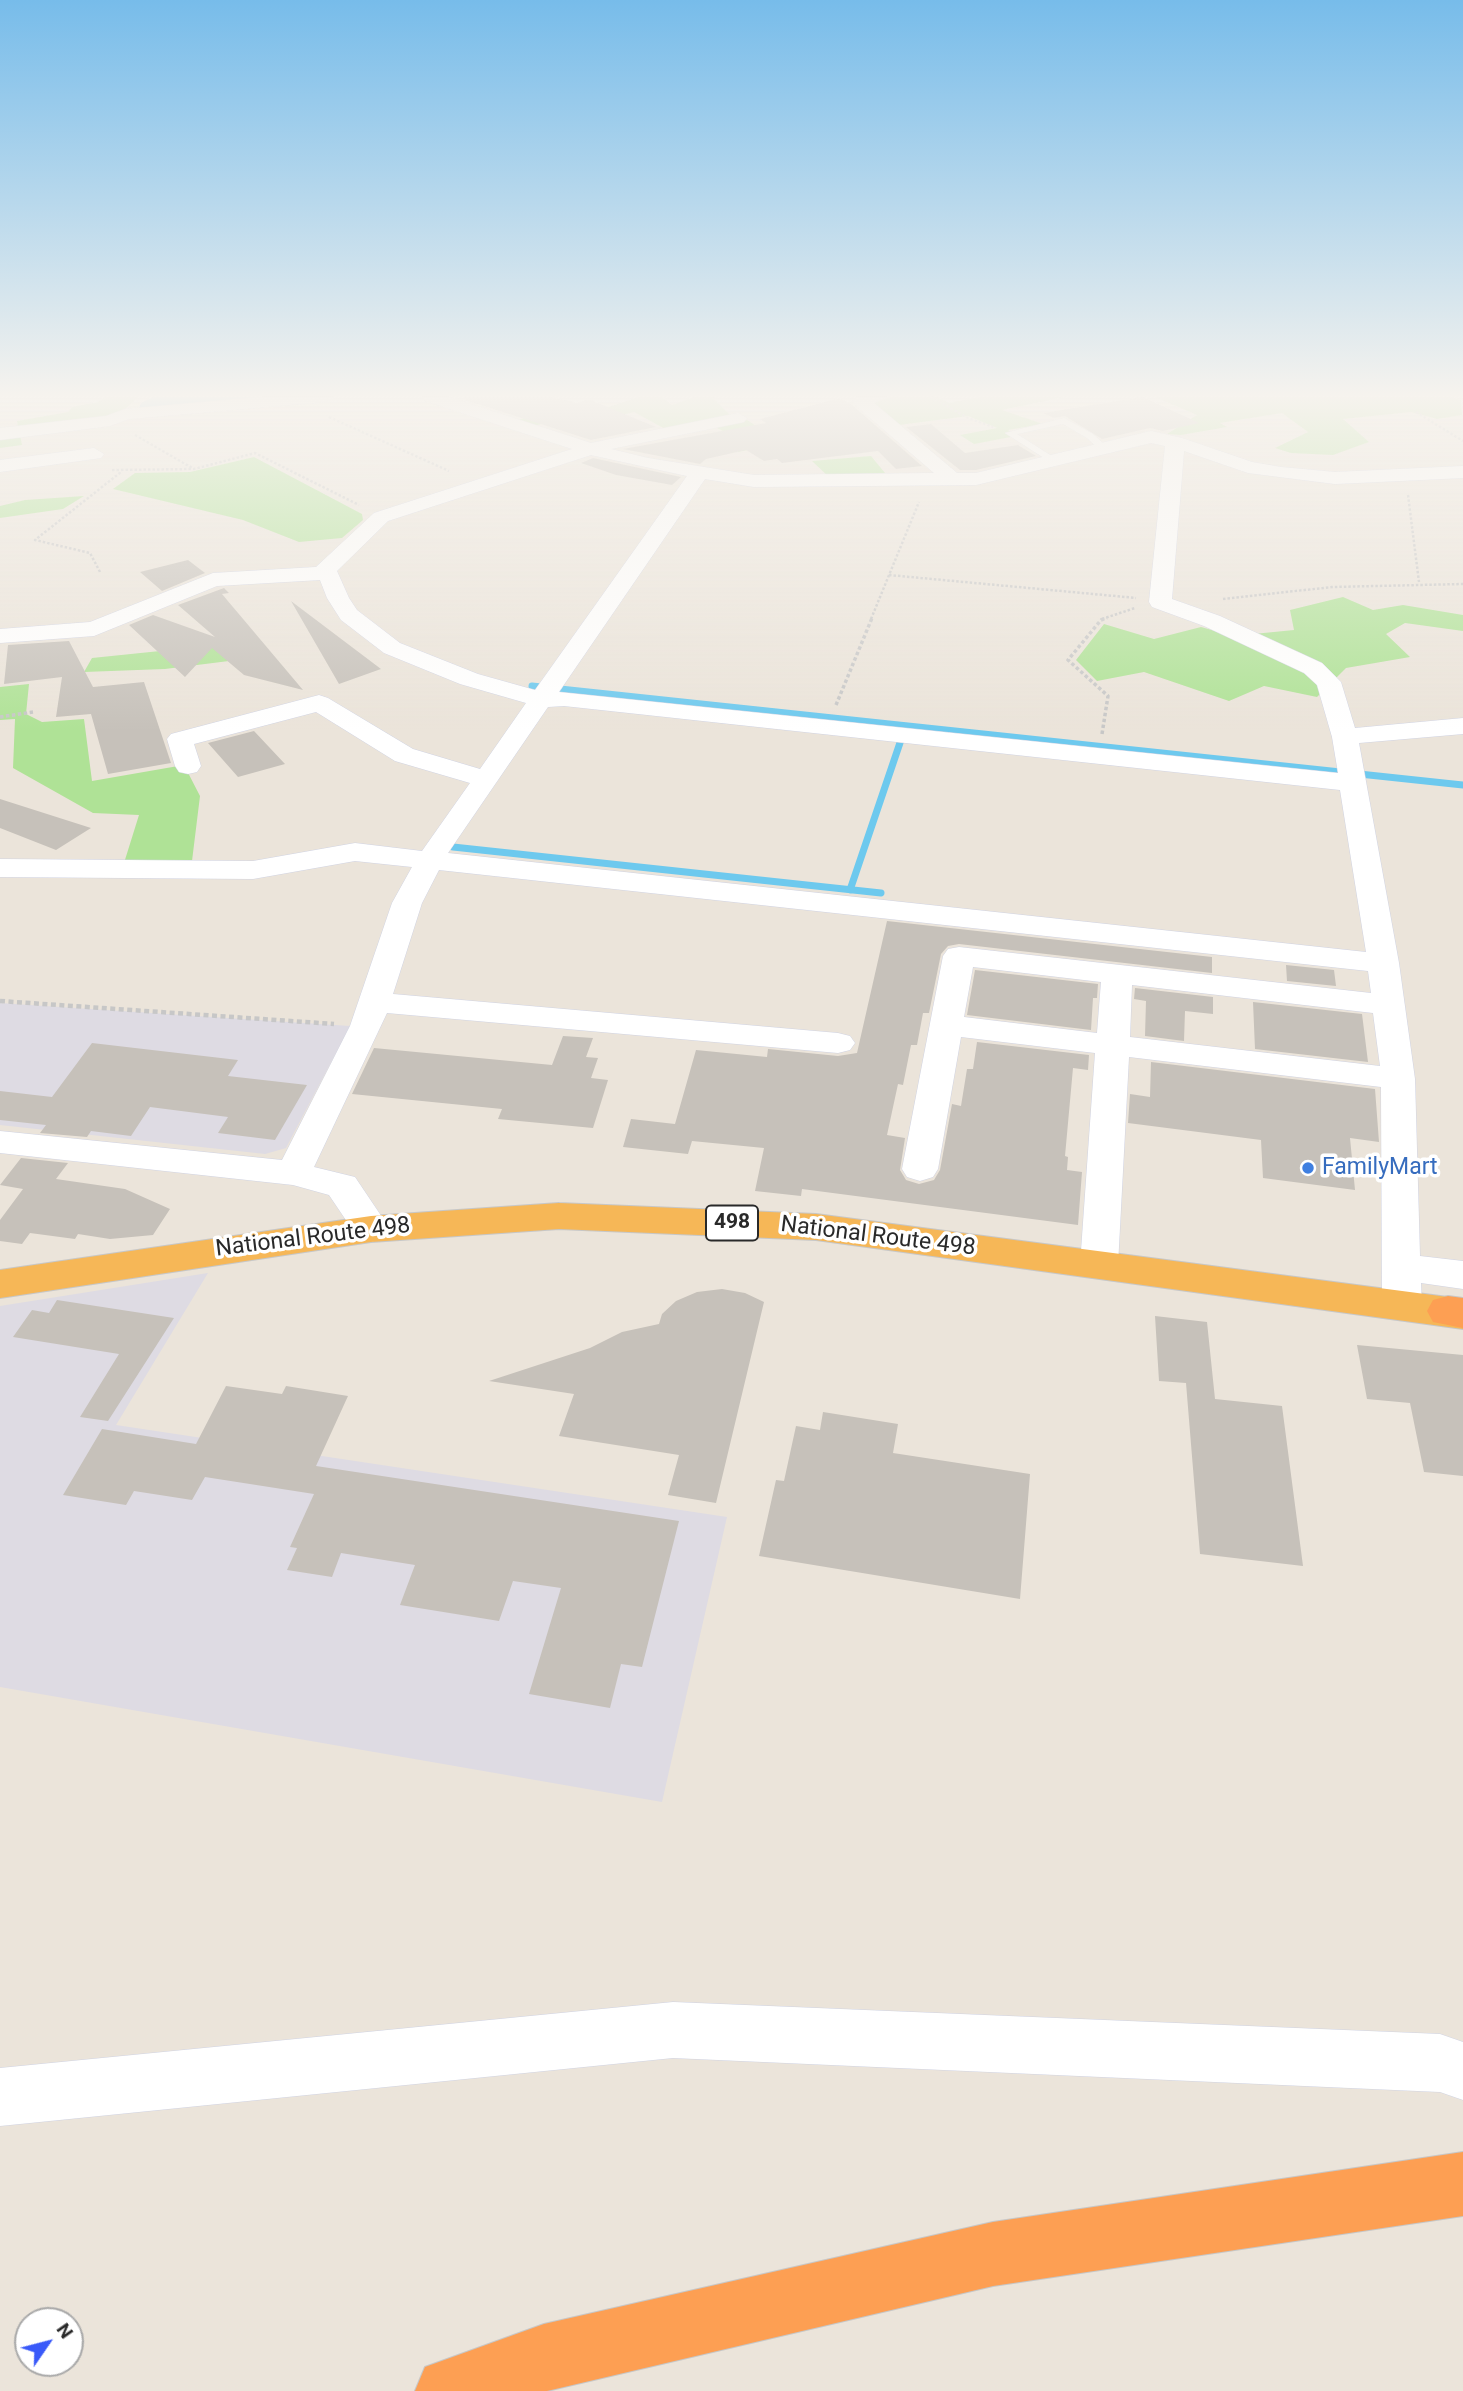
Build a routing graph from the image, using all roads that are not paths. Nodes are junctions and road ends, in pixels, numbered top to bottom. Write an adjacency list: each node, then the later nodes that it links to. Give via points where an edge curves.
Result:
1 (405, 509): 4 (street, via 381,516)
2 (674, 509): 6 (street)
3 (1173, 509): 8 (street, via 1169,605 1313,668 1329,682)
4 (322, 573): 5 (street, via 213,580 94,629); 6 (street, via 331,576 349,615 392,648 469,680)
5 (0, 636)
6 (547, 692): 10 (street, via 564,698 901,735); 11 (street)
7 (1463, 726): 8 (street)
8 (1345, 737): 10 (street)
9 (188, 766): 11 (street, via 180,739 319,703 404,755)
10 (1352, 774): 14 (street)
11 (486, 779): 12 (street)
12 (430, 859): 13 (street, via 355,852 253,870); 14 (street); 17 (street, via 407,903)
13 (0, 868)
14 (1383, 963): 16 (street)
15 (1117, 974): 16 (street); 18 (street, via 959,956); 20 (street)
16 (1388, 1005): 21 (street)
17 (370, 1014): 19 (street); 24 (street)
18 (946, 1025): 20 (street); 23 (street)
19 (838, 1043)
20 (1113, 1045): 21 (street); 26 (street)
21 (1398, 1079): 28 (street)
22 (0, 1142): 24 (street)
23 (920, 1169)
24 (293, 1173): 25 (street, via 342,1186)
25 (371, 1229): 26 (highway, National Route 498 / 498, via 559,1216 816,1227); 27 (highway, National Route 498 / 498)
26 (1099, 1265): 28 (highway, National Route 498 / 498)
27 (0, 1284)
28 (1402, 1286): 29 (highway, National Route 498 / 498)
29 (1459, 1303)
30 (1463, 2071): 31 (street, via 1440,2063 673,2030)
31 (0, 2096)
32 (1463, 2184): 33 (highway, via 993,2254 544,2358)
33 (449, 2391)

